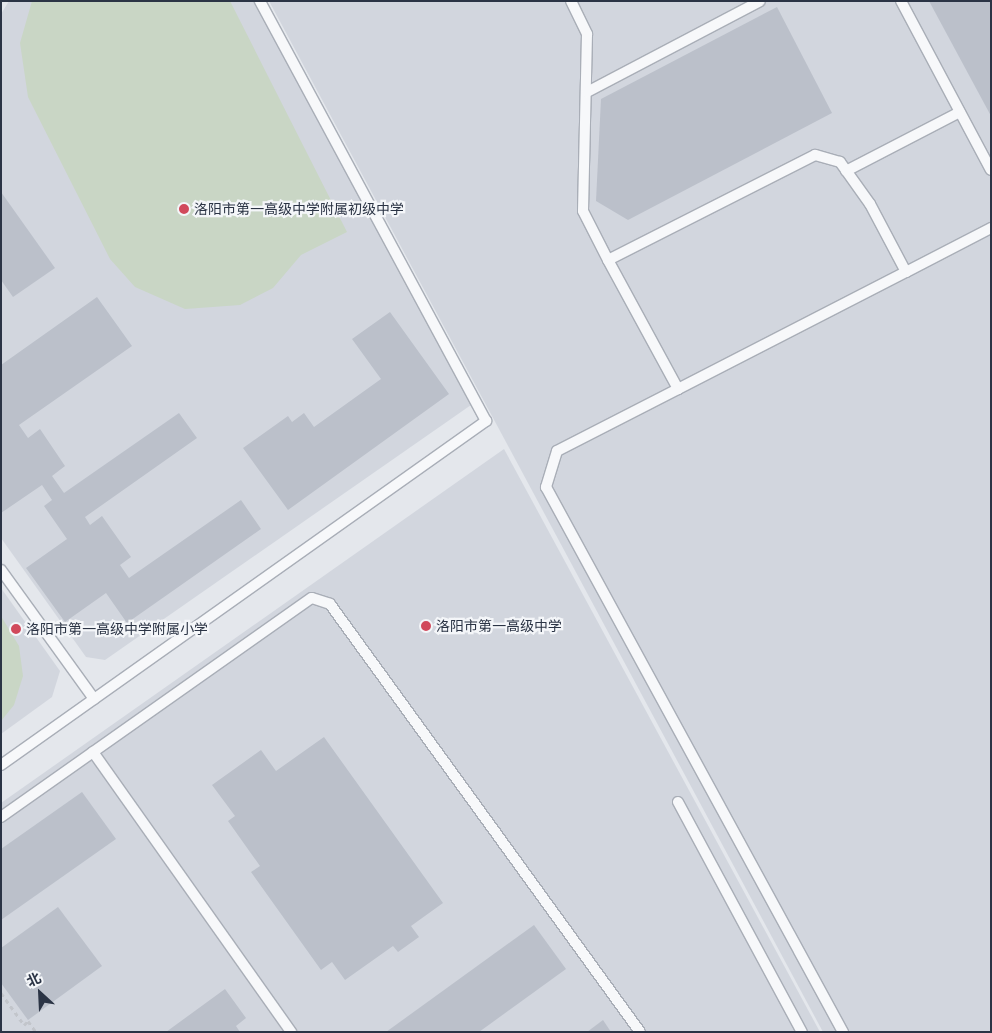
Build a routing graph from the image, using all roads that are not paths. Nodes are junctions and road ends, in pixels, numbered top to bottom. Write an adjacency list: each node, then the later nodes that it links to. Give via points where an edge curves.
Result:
1 (260, 1): 14 (lane, via 486,421)
2 (571, 1): 5 (lane, via 587,34)
3 (760, 1): 5 (lane)
4 (901, 1): 6 (lane)
5 (586, 92): 10 (lane, via 583,211)
6 (960, 112): 7 (lane); 8 (lane)
7 (991, 170)
8 (846, 171): 10 (lane, via 840,162 815,155); 11 (lane, via 870,204)
9 (991, 228): 11 (lane)
10 (608, 260): 12 (lane)
11 (906, 272): 12 (lane)
12 (678, 389): 22 (lane, via 558,451 546,487)
13 (1, 570): 14 (lane)
14 (94, 699): 16 (lane)
15 (93, 752): 18 (lane); 19 (lane); 20 (lane, via 312,598 330,604)
16 (1, 765)
17 (678, 802): 21 (lane)
18 (1, 816)
19 (292, 1032)
20 (640, 1032)
21 (802, 1032)
22 (843, 1032)

